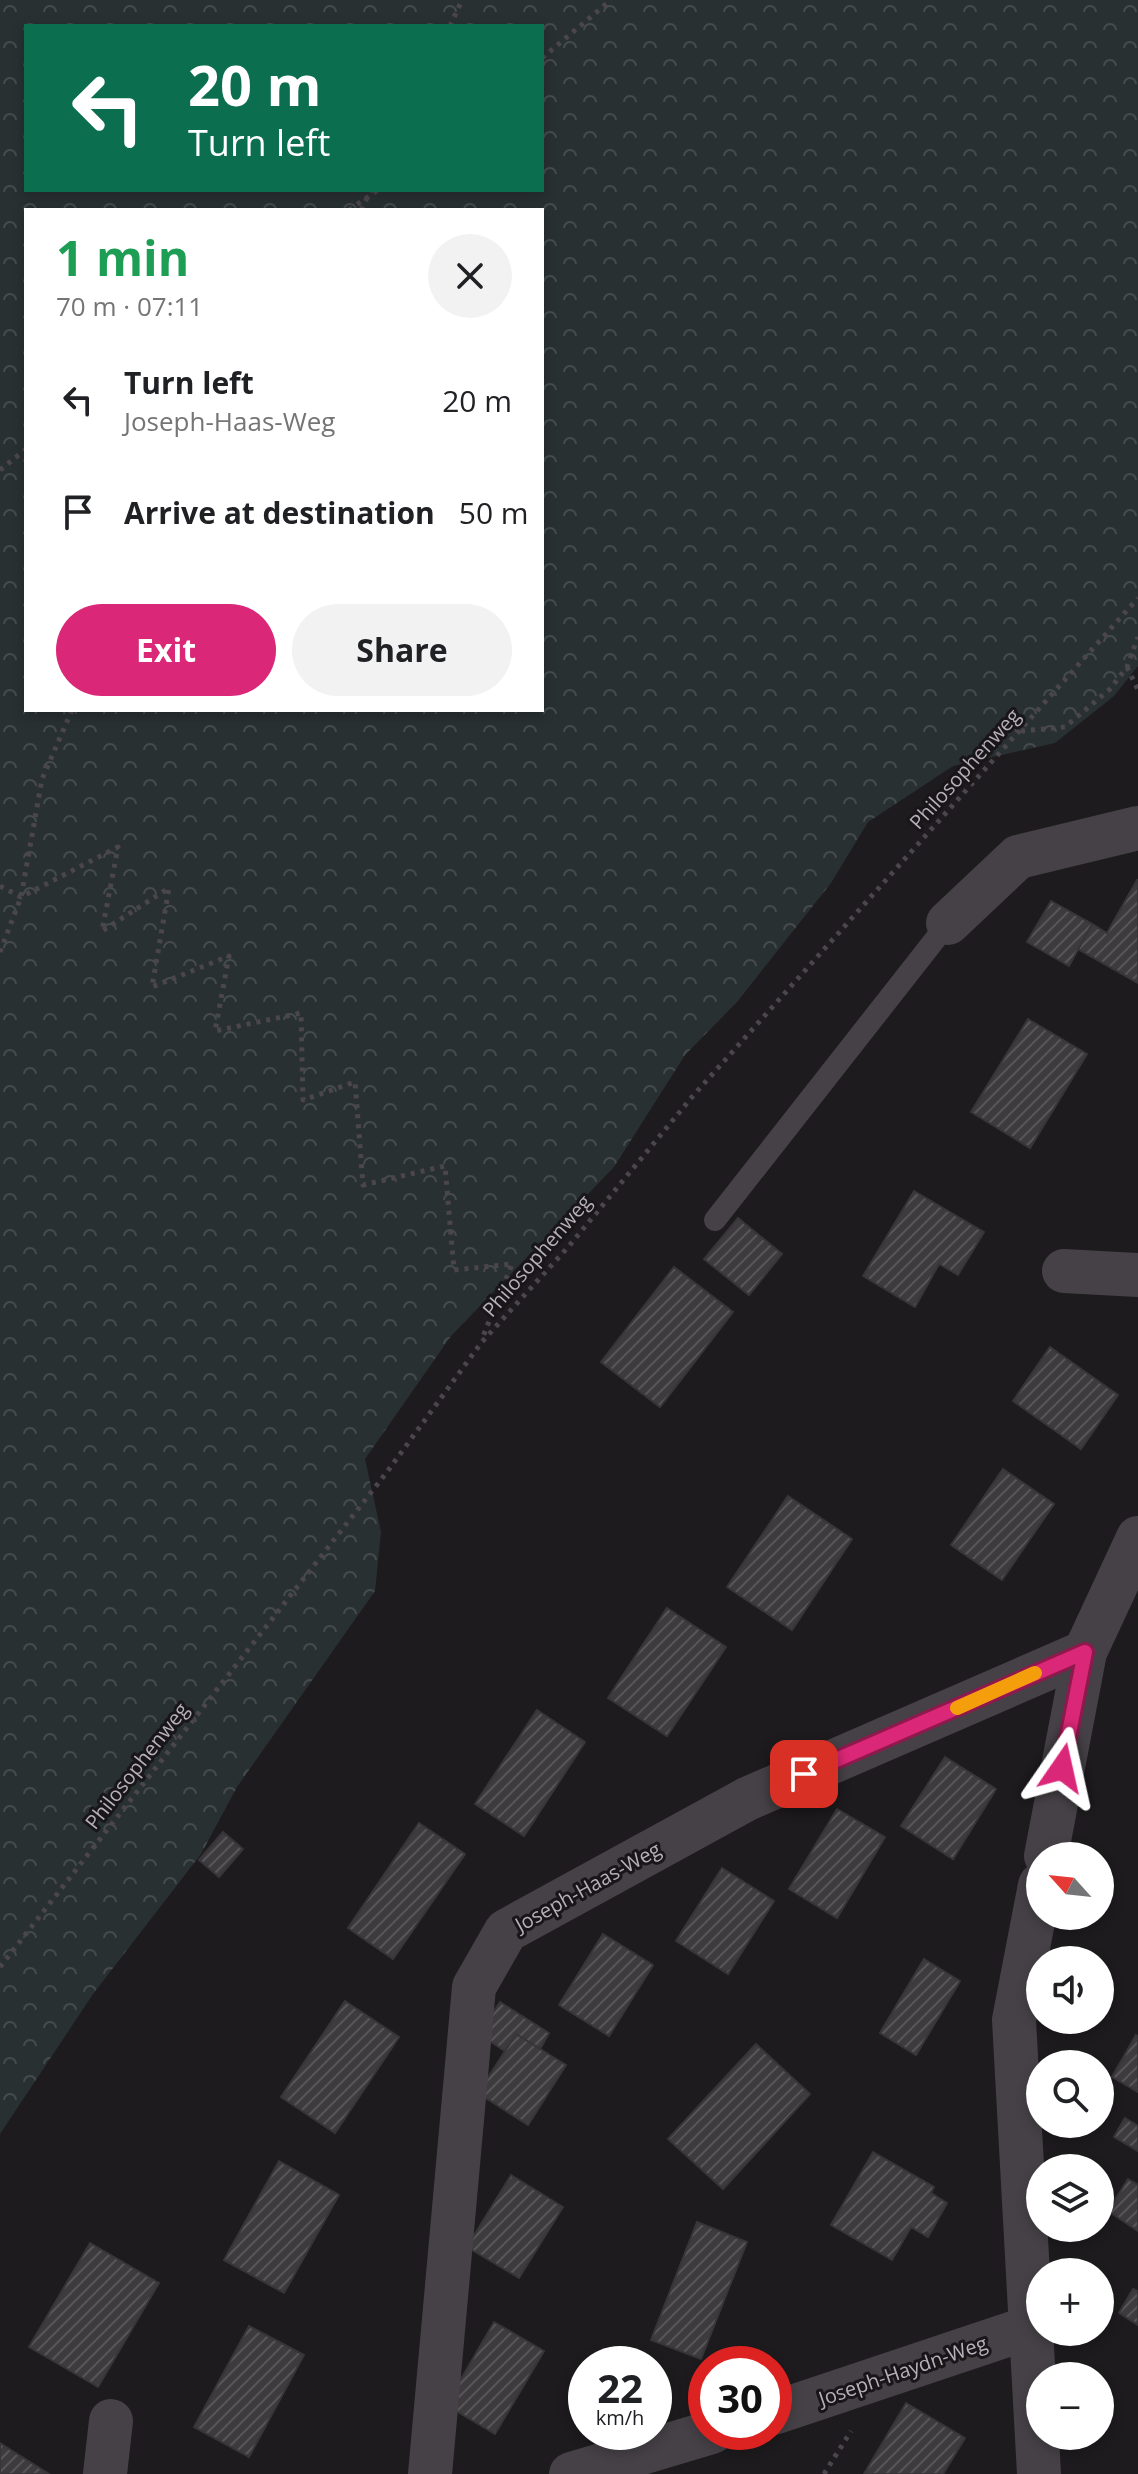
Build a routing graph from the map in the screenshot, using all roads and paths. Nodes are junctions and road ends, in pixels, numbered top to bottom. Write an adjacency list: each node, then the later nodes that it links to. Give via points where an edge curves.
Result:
1 (462, 0): 3 (path)
2 (611, 0): 4 (path)
3 (451, 24)
4 (544, 56)
5 (370, 193): 6 (path)
6 (351, 208)
7 (24, 451): 8 (path)
8 (0, 470)
9 (1136, 601): 10 (path); 15 (path, Philosophenweg)
10 (1138, 614)
11 (1138, 637): 12 (path)
12 (1127, 667): 13 (path); 15 (path, via 1065,727)
13 (1138, 690)
14 (71, 712): 18 (path, via 42,779)
15 (1020, 731): 24 (path, Philosophenweg, via 692,1097)
16 (1138, 828): 19 (street, via 1018,857)
17 (0, 886): 18 (path)
18 (21, 897): 20 (path); 24 (path, via 118,847 102,931 169,888 152,987 229,956 215,1031 301,1013 303,1100 355,1082 363,1185 445,1166 454,1270 512,1264)
19 (948, 923): 21 (lane)
20 (0, 952)
21 (715, 1220)
22 (1064, 1271): 23 (street)
23 (1138, 1275)
24 (481, 1343): 29 (path, Philosophenweg, via 387,1472)
25 (1138, 1538): 26 (street)
26 (1085, 1652): 27 (street); 38 (street, Joseph-Haas-Weg, via 747,1799 506,1931 474,1987)
27 (1049, 1842)
28 (1031, 1930): 30 (street, via 1014,2020)
29 (0, 1967)
30 (1027, 2258)
31 (1026, 2329): 33 (street, Joseph-Haydn-Weg)
32 (1032, 2346): 39 (street)
33 (792, 2407)
34 (111, 2421): 37 (street)
35 (688, 2440): 36 (street)
36 (581, 2473)
37 (105, 2474)
38 (430, 2474)
39 (1039, 2474)

